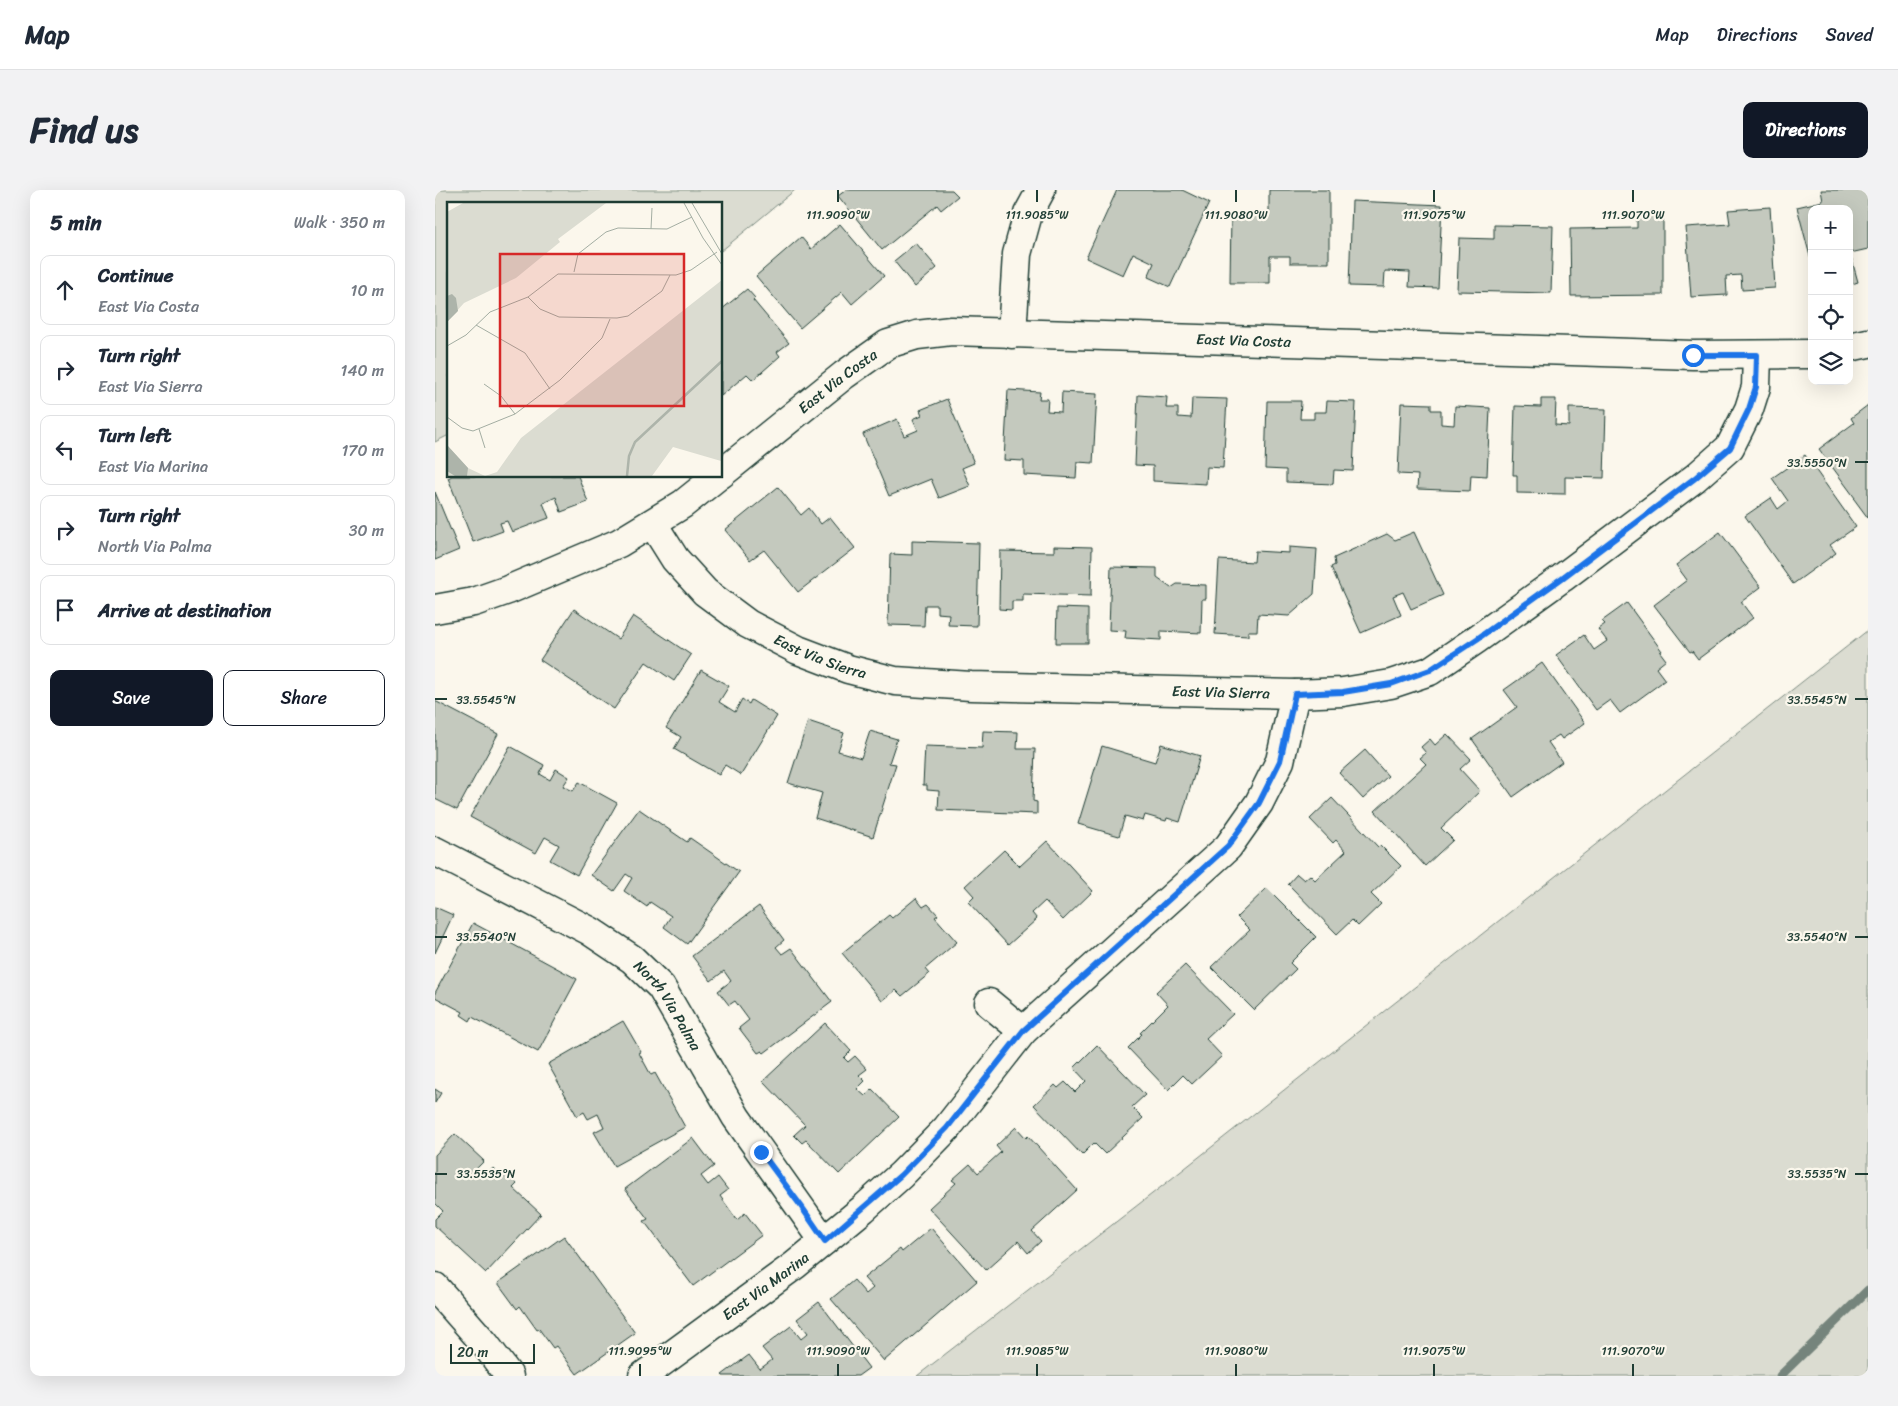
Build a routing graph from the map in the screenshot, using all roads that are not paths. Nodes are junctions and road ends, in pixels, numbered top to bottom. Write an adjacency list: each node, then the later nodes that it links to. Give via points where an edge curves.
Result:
1 (1041, 190): 2 (street, via 1028,214 1017,254)
2 (1012, 334): 6 (street, East Via Costa); 7 (street, East Via Costa, via 951,331 917,334 889,344 843,375)
3 (1868, 342): 4 (street)
4 (1853, 346)
5 (1808, 354): 6 (street, East Via Costa)
6 (1757, 355): 11 (street, East Via Sierra, via 1756,387 1730,448 1562,578 1430,670 1391,684 1343,692)
7 (723, 472)
8 (716, 478): 9 (street)
9 (653, 524): 10 (street, via 619,543 508,590 474,602); 11 (street, East Via Sierra, via 675,560 705,592 748,624 798,650 848,669 895,681 971,686)
10 (435, 609)
11 (1295, 694): 14 (street, East Via Marina, via 1280,761 1259,803 1228,846)
12 (435, 852): 15 (street, North Via Palma, via 590,931 632,959 661,987 736,1117)
13 (989, 1003): 14 (street)
14 (1023, 1031): 15 (street, East Via Marina, via 947,1128 901,1175)
15 (825, 1241): 18 (street, East Via Marina)
16 (435, 1287): 17 (street)
17 (509, 1376)
18 (643, 1376)

